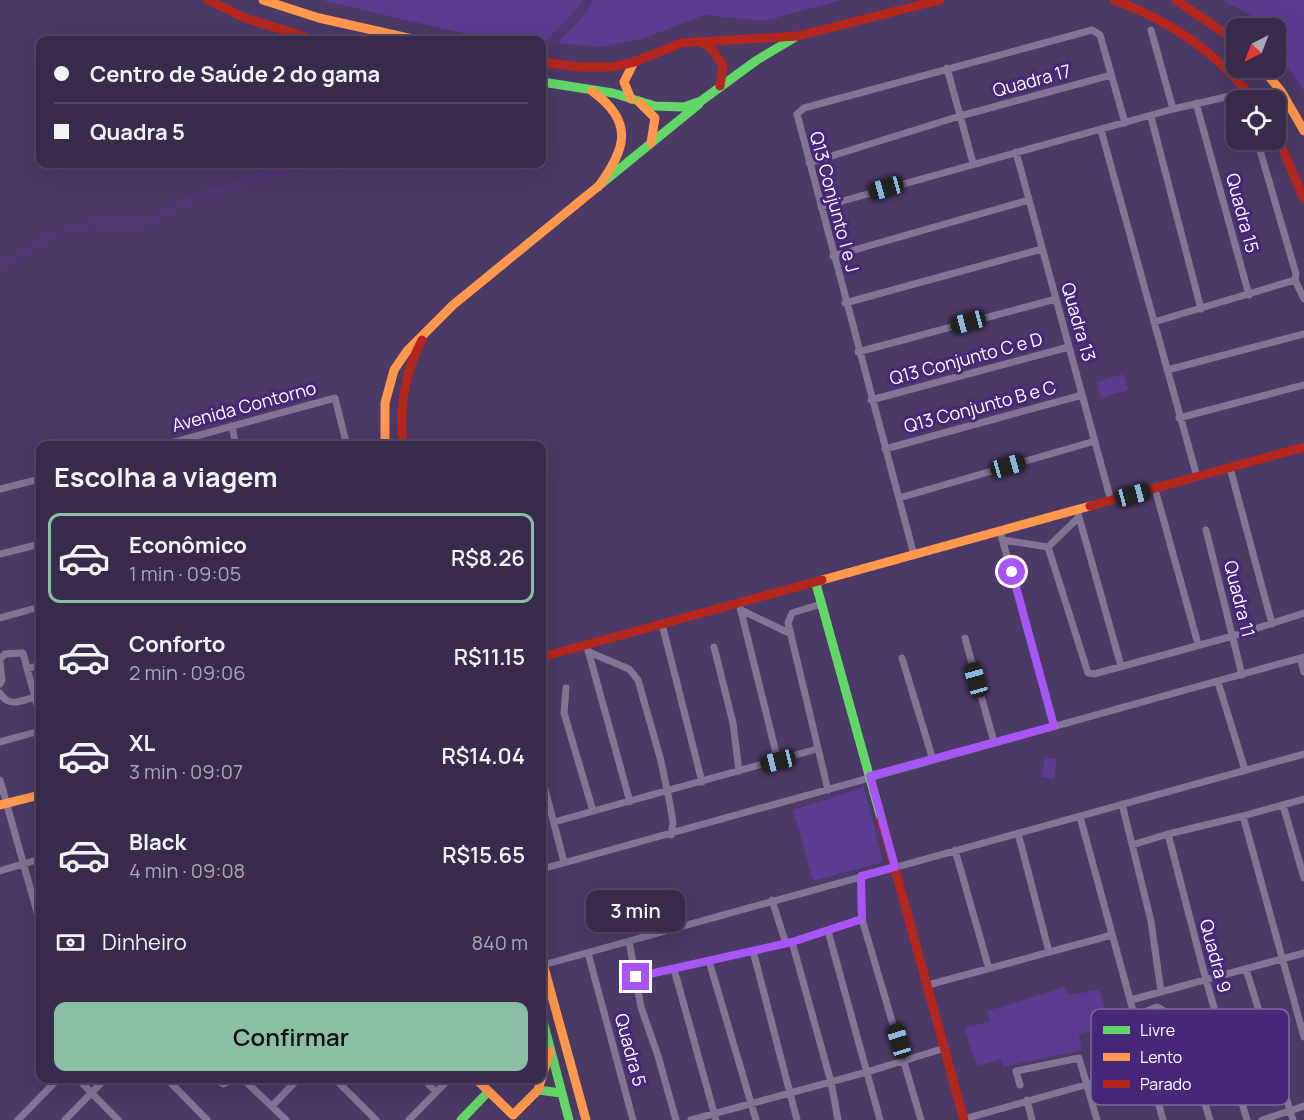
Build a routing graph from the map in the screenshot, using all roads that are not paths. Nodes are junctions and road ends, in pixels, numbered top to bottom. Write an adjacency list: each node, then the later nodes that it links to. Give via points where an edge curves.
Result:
1 (208, 0): 9 (main road, via 245,18)
2 (263, 0): 10 (main road, via 319,18)
3 (940, 0): 11 (main road)
4 (1114, 0): 6 (main road)
5 (1176, 0): 8 (main road)
6 (1135, 4): 18 (main road, via 1189,36)
7 (1150, 30): 28 (street)
8 (1226, 34)
9 (302, 36)
10 (399, 36)
11 (798, 36): 12 (main road); 21 (main road)
12 (699, 41): 14 (main road); 21 (main road, via 711,48 723,65)
13 (546, 62): 14 (main road, via 599,67)
14 (634, 62): 25 (main road, via 624,82)
15 (946, 68): 16 (street, Q13 Conjunto I e J, via 1092,30 1100,35); 29 (street); 38 (street, Q13 Conjunto I e J, via 799,111 797,120)
16 (1111, 75): 29 (street, Quadra 17); 31 (street, Q13 Conjunto I e J)
17 (1270, 78): 33 (main road)
18 (1238, 79): 22 (street); 23 (main road)
19 (546, 82): 20 (main road)
20 (583, 86): 25 (main road); 40 (main road, via 610,105 623,132 618,160)
21 (720, 86): 26 (main road)
22 (1232, 90)
23 (1246, 90)
24 (1226, 96): 27 (street)
25 (636, 100): 26 (main road, via 669,108); 34 (main road, via 655,118)
26 (701, 102): 34 (main road)
27 (1196, 103): 28 (street); 47 (street, Quadra 15)
28 (1173, 109): 30 (street)
29 (960, 116): 38 (street, Quadra 17); 39 (street)
30 (1151, 117): 31 (street); 51 (street)
31 (1125, 123): 32 (street)
32 (1101, 130): 37 (street); 52 (street)
33 (1304, 131)
34 (650, 144): 40 (main road)
35 (1260, 150): 46 (street, via 1296,274)
36 (1283, 150): 41 (main road)
37 (1016, 152): 39 (street); 42 (street, Quadra 13)
38 (809, 163): 43 (street, Q13 Conjunto I e J)
39 (973, 163): 43 (street)
40 (598, 187): 53 (main road, via 453,305)
41 (1304, 199)
42 (1029, 200): 44 (street, Quadra 13); 45 (street)
43 (820, 207): 45 (street, Q13 Conjunto I e J)
44 (1042, 249): 49 (street, Quadra 13); 50 (street)
45 (833, 256): 50 (street, Q13 Conjunto I e J)
46 (1294, 280): 47 (street); 48 (street)
47 (1249, 295): 51 (street)
48 (1304, 296)
49 (1056, 299): 55 (street, Quadra 13); 56 (street)
50 (845, 303): 56 (street, Q13 Conjunto I e J)
51 (1201, 309): 52 (street)
52 (1154, 322): 57 (street)
53 (427, 332): 62 (main road, via 403,387); 63 (main road, via 394,370)
54 (1304, 334): 57 (street)
55 (1069, 346): 59 (street, Quadra 13); 60 (street, Q13 Conjunto C e D)
56 (858, 352): 60 (street, Q13 Conjunto I e J)
57 (1167, 370): 61 (street)
58 (1304, 385): 61 (street)
59 (1082, 394): 70 (street, Quadra 13); 72 (street, Q13 Conjunto B e C)
60 (872, 400): 72 (street, Q13 Conjunto I e J)
61 (1179, 418): 74 (street)
62 (400, 420): 63 (main road); 69 (main road)
63 (383, 423): 68 (main road)
64 (231, 426): 65 (street, Avenida Contorno); 66 (street); 67 (street, Avenida Contorno, via 335,398)
65 (178, 441)
66 (235, 441)
67 (346, 441)
68 (385, 441)
69 (402, 441)
70 (1095, 441): 78 (street); 79 (street, Quadra 13)
71 (1304, 447): 73 (main road)
72 (885, 449): 78 (street, Q13 Conjunto I e J)
73 (1230, 468): 74 (main road); 94 (street)
74 (1197, 477): 77 (main road)
75 (36, 479): 76 (street)
76 (0, 489)
77 (1155, 489): 79 (main road); 98 (street)
78 (899, 498): 86 (street, Q13 Conjunto I e J)
79 (1111, 501): 80 (main road)
80 (1078, 514): 82 (main road); 84 (street); 106 (street)
81 (1206, 530): 96 (street, Quadra 11)
82 (1001, 535): 84 (street); 86 (main road); 116 (street)
83 (36, 545): 85 (street)
84 (1048, 547): 106 (street, via 1085,669 1094,674)
85 (0, 554)
86 (914, 555): 87 (main road)
87 (816, 584): 88 (main road); 89 (main road)
88 (821, 604): 95 (street, via 792,613 788,623); 126 (main road)
89 (740, 607): 93 (main road); 95 (street); 123 (street)
90 (36, 608): 92 (street)
91 (1304, 613): 94 (street)
92 (0, 618)
93 (662, 624): 100 (main road); 128 (street)
94 (1272, 624): 96 (street)
95 (791, 634): 120 (street)
96 (1233, 636): 98 (street); 109 (street, Quadra 11)
97 (965, 638): 119 (street)
98 (1198, 644): 106 (street)
99 (714, 647): 125 (street, via 733,723)
100 (588, 649): 101 (main road); 130 (street, via 629,669 638,680); 134 (street)
101 (546, 656)
102 (902, 658): 122 (street)
103 (1302, 658): 108 (street); 109 (street)
104 (0, 660): 107 (street, via 5,654 20,651); 111 (street)
105 (36, 666): 107 (street)
106 (1121, 666)
107 (27, 669): 114 (street)
108 (1304, 672)
109 (1242, 675): 110 (street)
110 (1218, 681): 116 (street); 124 (street)
111 (0, 684)
112 (566, 688): 138 (street, via 564,713)
113 (0, 693): 114 (street, via 12,703)
114 (35, 698): 115 (street)
115 (36, 702)
116 (1054, 726): 119 (street)
117 (36, 731): 118 (street)
118 (0, 742)
119 (994, 742): 122 (street)
120 (817, 749): 123 (street); 129 (street)
121 (1304, 754): 124 (street)
122 (933, 760): 126 (street)
123 (778, 761): 125 (street)
124 (1245, 770): 136 (street)
125 (739, 771): 128 (street)
126 (870, 776): 129 (street); 150 (main road)
127 (0, 780): 135 (street)
128 (702, 782): 130 (street)
129 (828, 790): 144 (street)
130 (667, 791): 134 (street); 144 (street, via 673,823)
131 (546, 793): 141 (street)
132 (36, 796): 135 (main road)
133 (1304, 799): 137 (street)
134 (630, 802): 138 (street)
135 (3, 804): 149 (street)
136 (1122, 804): 140 (street); 145 (street)
137 (1283, 805): 139 (street); 154 (street)
138 (593, 811): 141 (street)
139 (1243, 816): 143 (street); 166 (street)
140 (1080, 817): 142 (street); 159 (street)
141 (554, 822): 148 (street)
142 (1018, 833): 146 (street); 163 (street)
143 (1168, 834): 145 (street); 174 (street, Quadra 9)
144 (671, 835): 148 (street)
145 (1132, 845): 176 (street, via 1151,921)
146 (956, 850): 150 (street); 170 (street)
147 (36, 860): 149 (street)
148 (564, 862): 151 (street)
149 (24, 864): 152 (street); 156 (street)
150 (895, 867): 153 (street); 175 (main road)
151 (546, 868)
152 (0, 871)
153 (861, 876): 155 (street); 157 (street)
154 (1304, 878)
155 (772, 900): 160 (street); 161 (street)
156 (36, 908)
157 (862, 919): 158 (street); 187 (street)
158 (828, 931): 161 (street); 189 (street)
159 (1112, 935): 163 (street); 177 (street)
160 (628, 941): 164 (street); 173 (street)
161 (789, 943): 162 (street); 190 (street)
162 (753, 951): 168 (street); 209 (street)
163 (1049, 952): 170 (street)
164 (588, 953): 167 (street); 236 (street, Quadra 5)
165 (1304, 953): 166 (street)
166 (1282, 959): 171 (street); 184 (street)
167 (546, 961)
168 (709, 961): 169 (street); 213 (street)
169 (674, 969): 173 (street); 222 (street)
170 (990, 969): 175 (street)
171 (1246, 969): 174 (street); 180 (street)
172 (546, 977): 182 (main road)
173 (636, 977): 237 (street, via 641,1007)
174 (1206, 980): 176 (street); 179 (street, Quadra 9)
175 (928, 985): 186 (main road)
176 (1161, 992): 177 (street)
177 (1131, 1000): 178 (street)
178 (1133, 1009)
179 (1214, 1009)
180 (1258, 1009)
181 (546, 1010): 182 (main road)
182 (556, 1014): 235 (main road)
183 (546, 1034): 185 (main road)
184 (1304, 1037)
185 (550, 1048): 188 (main road); 208 (main road)
186 (945, 1048): 187 (street); 225 (main road)
187 (905, 1061): 189 (street); 243 (street)
188 (546, 1062)
189 (867, 1072): 190 (street); 242 (street)
190 (831, 1082): 209 (street); 241 (street)
191 (54, 1083): 226 (street)
192 (81, 1083): 210 (street)
193 (101, 1083): 210 (street)
194 (170, 1083): 229 (street)
195 (246, 1083): 219 (street)
196 (294, 1083): 219 (street)
197 (339, 1083): 231 (street)
198 (428, 1083): 206 (street)
199 (445, 1083): 206 (street)
200 (480, 1083): 207 (main road)
201 (540, 1083): 205 (main road)
202 (1091, 1083): 203 (street)
203 (1088, 1084): 204 (street, via 1079,1058 1016,1071); 211 (street); 212 (street)
204 (1020, 1085)
205 (538, 1090): 208 (main road); 224 (main road)
206 (436, 1092): 232 (street)
207 (488, 1092): 224 (main road); 233 (main road)
208 (561, 1093): 234 (main road)
209 (790, 1093): 213 (street); 240 (street)
210 (91, 1094): 227 (street); 228 (street)
211 (1091, 1096)
212 (1027, 1100): 225 (street); 244 (street)
213 (752, 1104): 222 (street); 239 (street)
214 (1093, 1105): 245 (street)
215 (1159, 1105): 246 (street)
216 (1205, 1105): 247 (street)
217 (1242, 1105): 248 (street, Quadra 9)
218 (1287, 1105): 221 (street)
219 (272, 1106): 230 (street)
220 (1304, 1106): 221 (street)
221 (1289, 1110): 223 (street); 250 (street)
222 (715, 1117): 238 (street)
223 (1280, 1117): 249 (street)
224 (511, 1118)
225 (964, 1119)
226 (18, 1120)
227 (65, 1120)
228 (118, 1120)
229 (207, 1120)
230 (286, 1120)
231 (376, 1120)
232 (410, 1120)
233 (460, 1120)
234 (569, 1120)
235 (586, 1120)
236 (633, 1120)
237 (676, 1120)
238 (691, 1120)
239 (756, 1120)
240 (797, 1120)
241 (838, 1120)
242 (880, 1120)
243 (921, 1120)
244 (1032, 1120)
245 (1097, 1120)
246 (1163, 1120)
247 (1210, 1120)
248 (1246, 1120)
249 (1262, 1120)
250 (1293, 1120)

